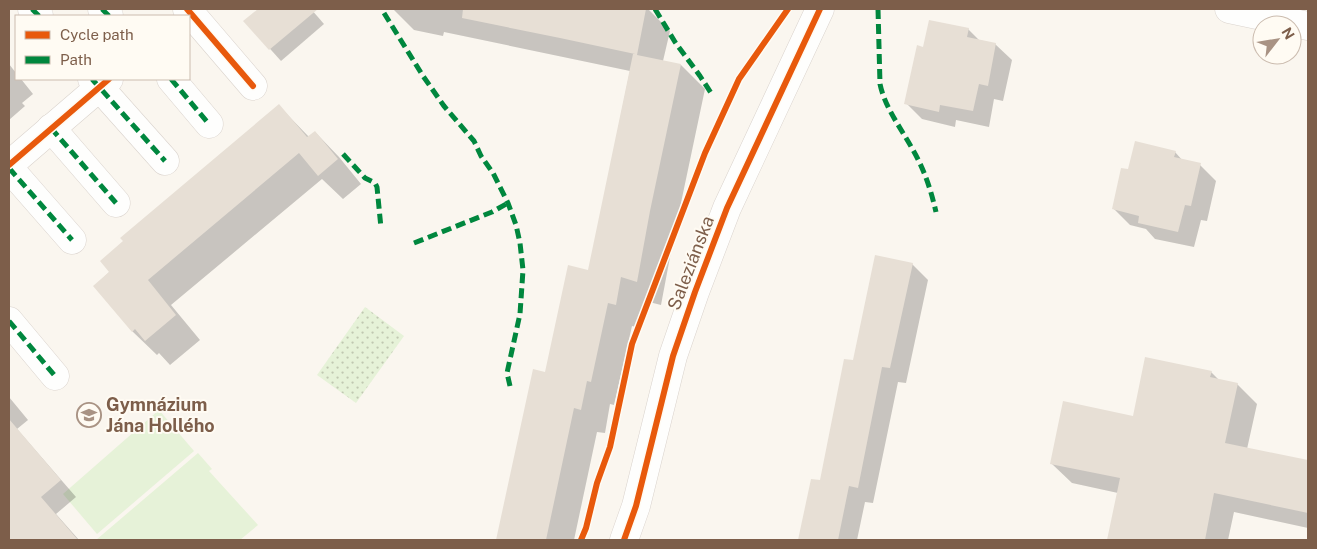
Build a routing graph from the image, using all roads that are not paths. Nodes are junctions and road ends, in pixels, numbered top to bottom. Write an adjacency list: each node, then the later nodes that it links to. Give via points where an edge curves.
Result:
1 (188, 9): 7 (street)
2 (820, 9): 16 (street, Saleziánska, via 727,208 695,292 673,356 643,481)
3 (1228, 9): 4 (street)
4 (1308, 26)
5 (172, 80): 8 (street)
6 (100, 82): 9 (street); 10 (street)
7 (253, 86)
8 (209, 124)
9 (51, 128): 11 (street); 12 (street)
10 (165, 161)
11 (9, 167): 13 (street)
12 (116, 203)
13 (72, 240)
14 (9, 321): 15 (street)
15 (56, 376)
16 (624, 540)

